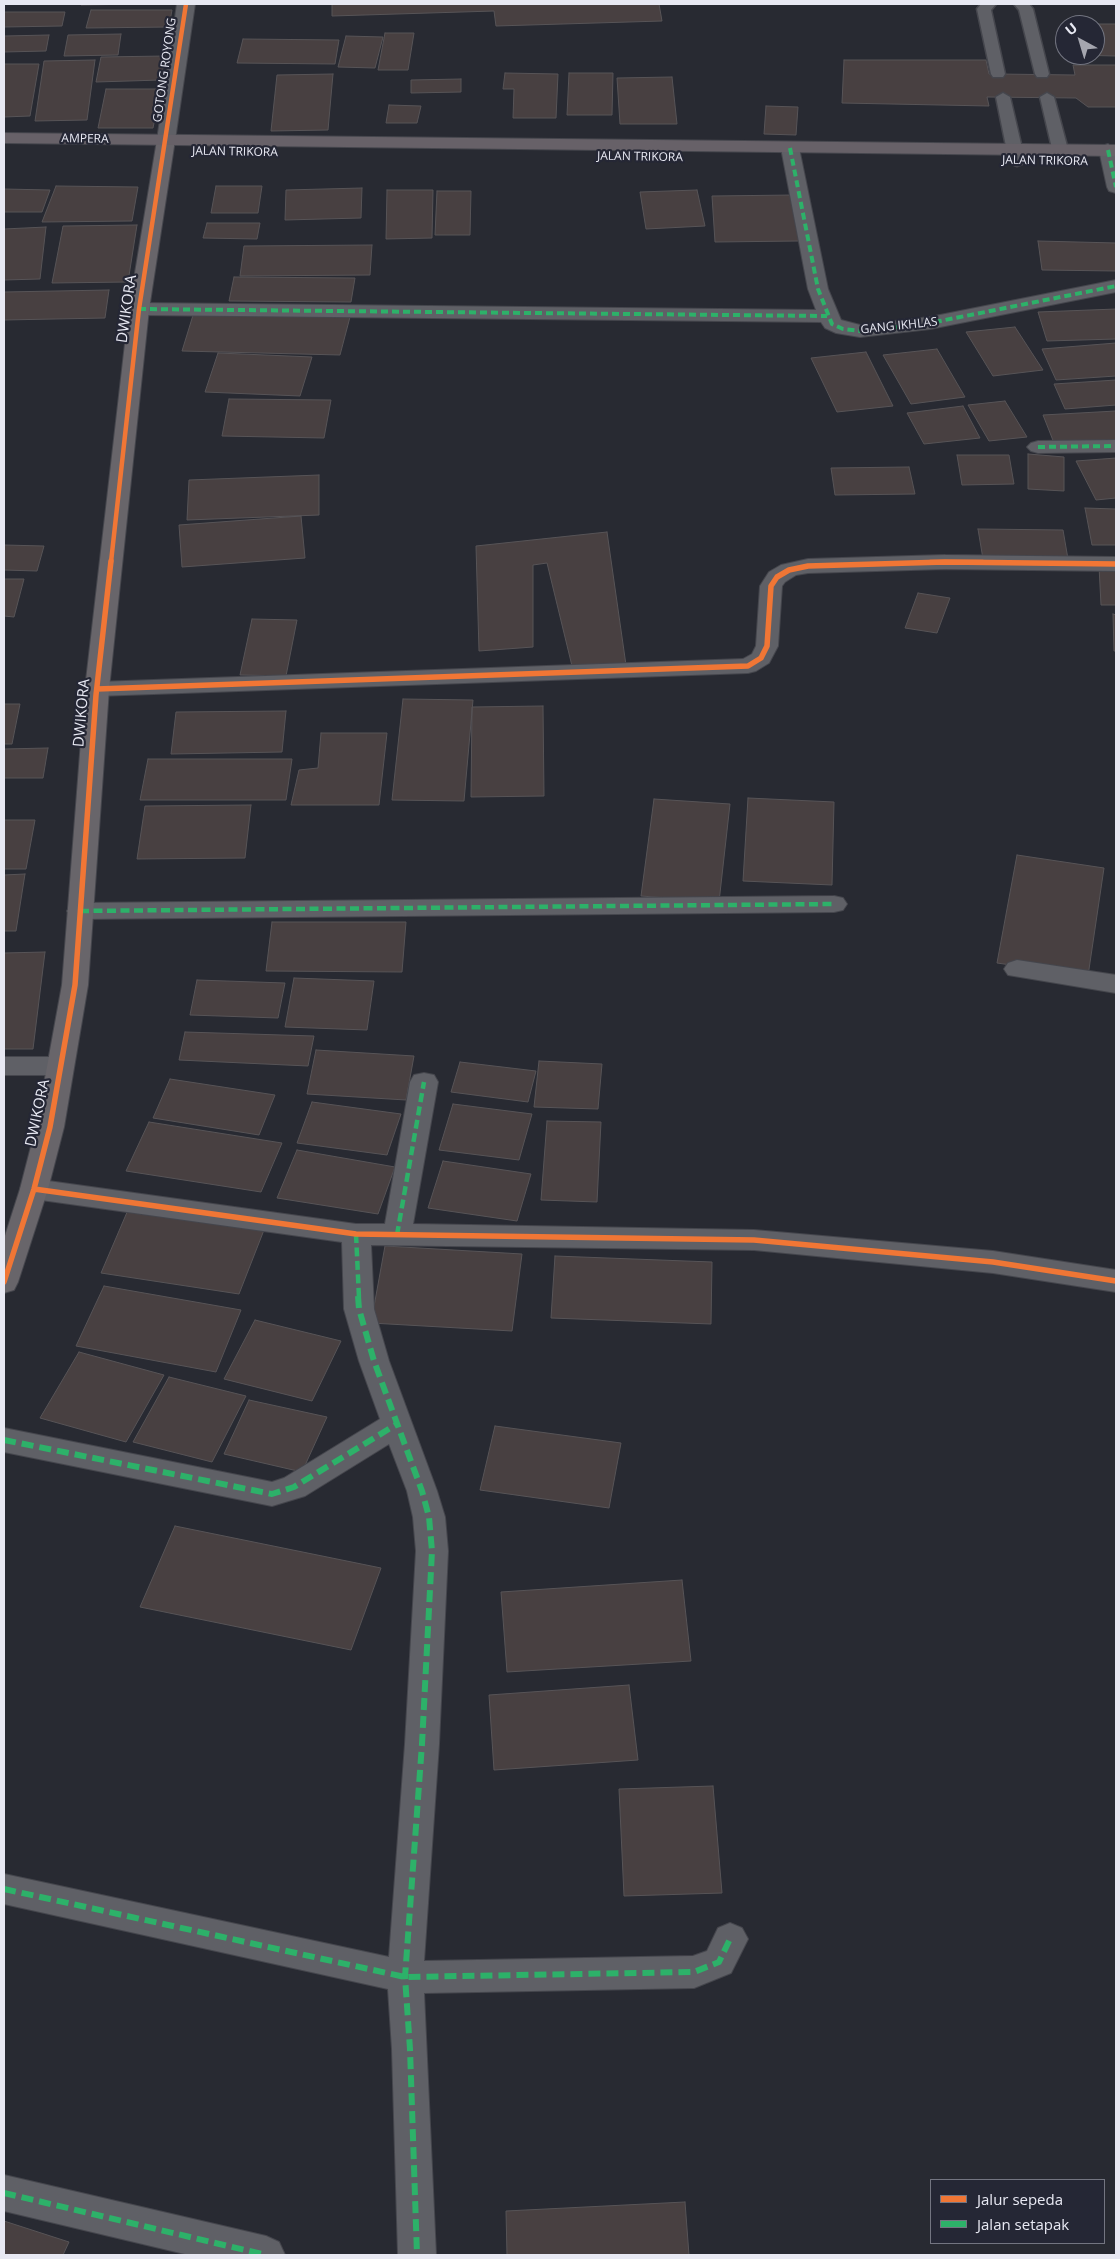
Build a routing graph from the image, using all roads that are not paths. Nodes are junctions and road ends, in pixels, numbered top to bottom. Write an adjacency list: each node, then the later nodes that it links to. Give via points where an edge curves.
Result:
1 (186, 4): 9 (street, GOTONG ROYONG)
2 (988, 4): 4 (lane, via 984,10)
3 (1021, 4): 5 (lane, via 1026,9)
4 (998, 74)
5 (1042, 74)
6 (1003, 97): 12 (lane)
7 (1047, 98): 13 (lane)
8 (4, 138): 9 (main road, AMPERA)
9 (165, 146): 10 (main road, AMPERA); 11 (main road, JALAN TRIKORA); 17 (street, DWIKORA)
10 (4, 150)
11 (792, 154): 12 (main road, JALAN TRIKORA); 18 (street, via 818,289)
12 (1016, 155): 13 (main road, JALAN TRIKORA)
13 (1061, 155): 14 (main road, JALAN TRIKORA)
14 (1112, 156): 15 (street)
15 (1116, 187)
16 (1116, 286): 18 (street, GANG IKHLAS, via 930,323 878,329 843,329 832,324)
17 (138, 309): 18 (street); 22 (street, DWIKORA)
18 (827, 316)
19 (1116, 446): 20 (street)
20 (1038, 447)
21 (1116, 564): 22 (street, via 945,562 808,566 789,570 777,577 771,586 766,646 761,658 748,666)
22 (97, 688): 24 (street, DWIKORA)
23 (834, 904): 24 (street)
24 (80, 912): 28 (street, DWIKORA, via 75,984)
25 (1017, 970): 26 (street)
26 (1116, 984)
27 (4, 1066): 28 (street)
28 (61, 1066): 30 (street, DWIKORA)
29 (424, 1082): 32 (street)
30 (34, 1189): 31 (street); 34 (street, DWIKORA)
31 (356, 1234): 32 (street); 35 (street, via 360,1309 374,1361)
32 (397, 1235): 33 (street, via 754,1240 992,1262)
33 (1116, 1281)
34 (4, 1282)
35 (397, 1424): 36 (street, via 294,1488 272,1494); 39 (street, via 422,1491 429,1517 432,1551)
36 (4, 1440)
37 (4, 1889): 39 (street)
38 (730, 1939): 39 (street, via 719,1962 694,1972)
39 (405, 1977): 42 (street)
40 (4, 2193): 41 (street)
41 (266, 2255)
42 (417, 2255)

